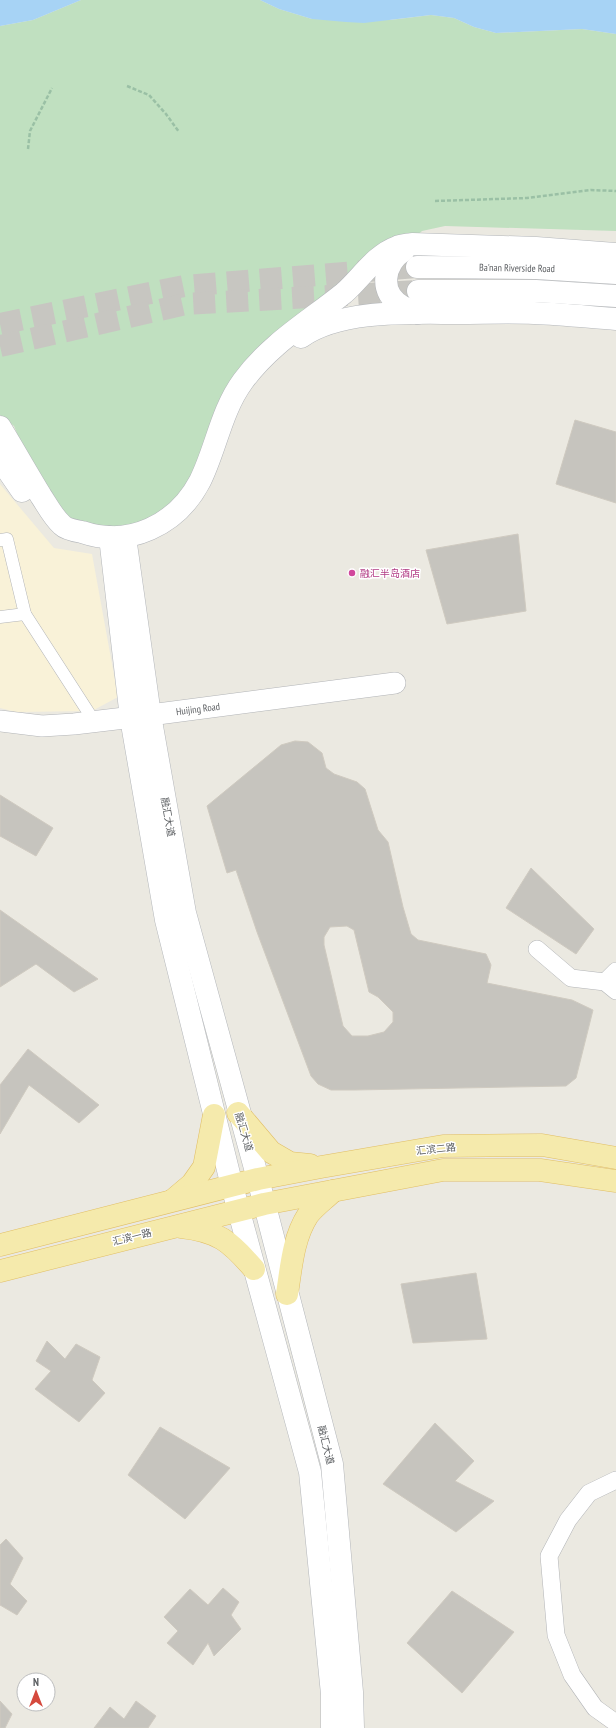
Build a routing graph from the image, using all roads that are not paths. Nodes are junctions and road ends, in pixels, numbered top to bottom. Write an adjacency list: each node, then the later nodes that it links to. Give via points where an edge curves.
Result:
1 (412, 244): 2 (main road, via 536,248); 7 (main road, via 397,254 388,266 386,282 394,299 402,306); 12 (main road, via 397,247 386,253 345,291 262,357 242,382 226,411 200,481 185,503 168,520 150,530)
2 (616, 254)
3 (417, 267): 4 (main road, Ba'nan Riverside Road, via 536,268)
4 (616, 273)
5 (418, 291): 6 (main road, via 536,291)
6 (616, 296)
7 (418, 313): 8 (main road, via 534,313); 12 (main road, via 374,314 335,322 308,333 282,351 249,387 233,416 205,487 192,507 173,525 153,536)
8 (616, 319)
9 (0, 427): 12 (main road, via 41,496 63,526)
10 (0, 459): 12 (main road, via 38,513 61,535)
11 (0, 540): 13 (street, via 7,539)
12 (118, 541): 16 (main road, 融汇大道)
13 (25, 614): 14 (street); 18 (street)
14 (0, 617)
15 (395, 683): 16 (street, Huijing Road)
16 (141, 716): 18 (street, Huijing Road); 21 (main road, 融汇大道, via 185,913); 22 (main road, 融汇大道, via 166,920)
17 (0, 721): 18 (street, Huijing Road, via 42,726)
18 (94, 721)
19 (537, 949): 20 (street, via 571,978)
20 (612, 981)
21 (238, 1113): 24 (main road, via 271,1152 290,1163); 25 (main road, 融汇大道)
22 (214, 1115): 27 (main road, 融汇大道); 29 (main road, via 204,1167 192,1184)
23 (616, 1158): 24 (main road, 汇滨二路, via 542,1145 443,1146)
24 (321, 1167): 25 (main road, 汇滨二路)
25 (258, 1179): 27 (main road); 30 (main road, 融汇大道)
26 (616, 1180): 28 (main road, via 540,1170 443,1170)
27 (232, 1186): 29 (main road); 31 (main road, 融汇大道)
28 (333, 1191): 30 (main road); 36 (main road, via 308,1215 298,1236)
29 (170, 1202): 33 (main road)
30 (264, 1204): 31 (main road, 汇滨一路); 36 (main road, 融汇大道)
31 (238, 1210): 32 (main road, 汇滨一路); 34 (main road, 融汇大道)
32 (174, 1226): 34 (main road, via 201,1229 220,1236 237,1249); 35 (main road, 汇滨一路)
33 (0, 1246)
34 (254, 1269): 39 (main road, 融汇大道, via 310,1472 332,1694)
35 (0, 1271)
36 (287, 1294): 40 (main road, 融汇大道, via 332,1464)
37 (616, 1480): 38 (street, via 589,1493 568,1520 549,1556 556,1635 572,1675 595,1708)
38 (616, 1723)
39 (332, 1728)
40 (353, 1728)

